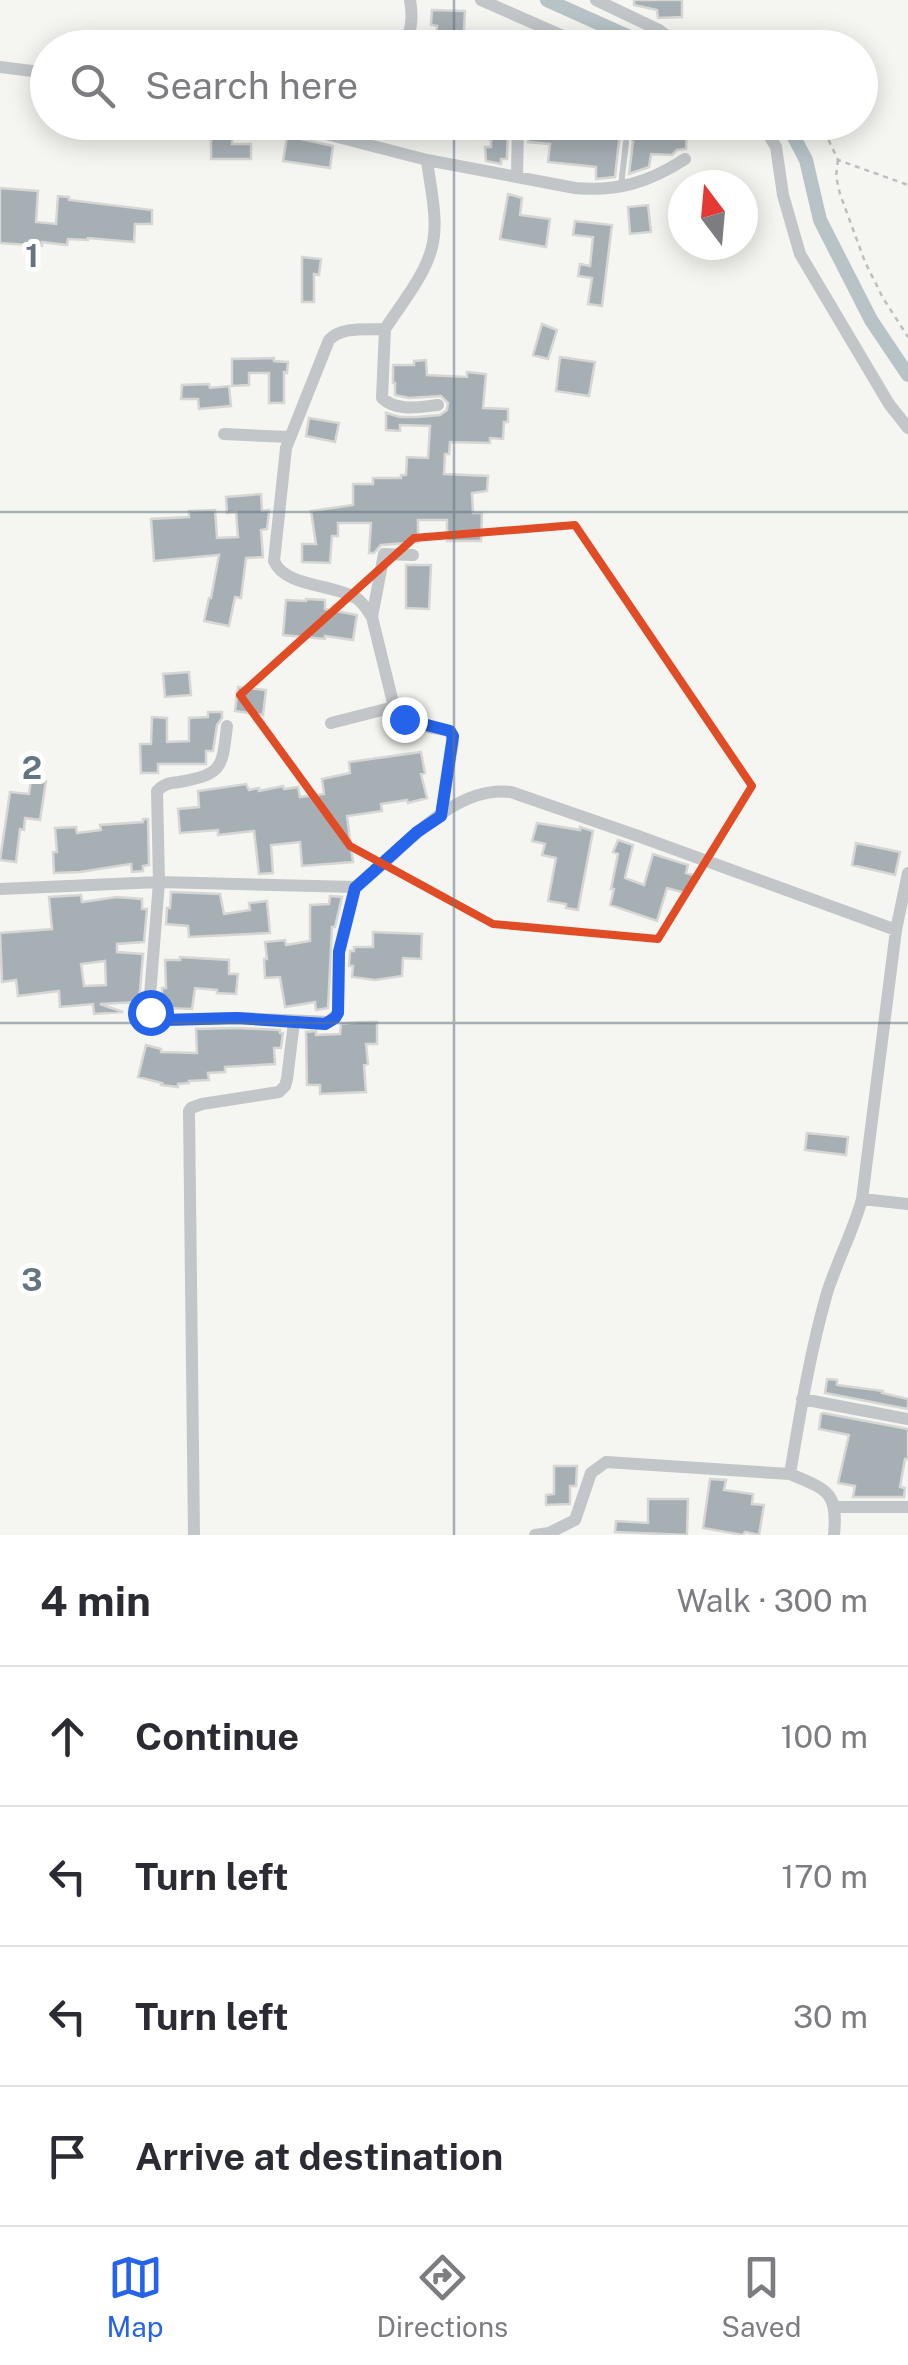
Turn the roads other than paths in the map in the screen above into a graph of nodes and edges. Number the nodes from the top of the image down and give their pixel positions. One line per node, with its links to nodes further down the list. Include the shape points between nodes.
1 (410, 0): 4 (street)
2 (481, 0): 5 (street)
3 (596, 0): 6 (street)
4 (410, 30)
5 (548, 30)
6 (659, 30)
7 (0, 68): 8 (street)
8 (30, 71)
9 (350, 140): 14 (street)
10 (518, 140): 15 (street)
11 (772, 140): 19 (street, via 800,254)
12 (626, 142): 16 (lane)
13 (685, 159): 16 (street)
14 (427, 160): 15 (street); 17 (street, via 433,246)
15 (517, 177): 16 (street, via 586,189)
16 (621, 187)
17 (385, 329): 18 (street, via 382,398 391,406); 21 (street, via 334,334)
18 (438, 405)
19 (908, 428)
20 (224, 434): 21 (street)
21 (289, 437): 23 (street, via 274,547 278,571 358,598)
22 (412, 555): 23 (street, via 384,554)
23 (372, 617): 24 (street)
24 (394, 707): 25 (street); 27 (street, via 404,719 453,736)
25 (332, 723)
26 (226, 726): 29 (street, via 218,769 157,791)
27 (441, 816): 30 (street); 32 (street, via 482,793 512,792)
28 (908, 873): 32 (street)
29 (159, 882): 30 (street); 31 (street); 33 (street, via 152,1016)
30 (355, 888): 33 (street, via 339,952 338,1013 325,1024)
31 (0, 889)
32 (896, 930): 34 (street)
33 (294, 1022): 42 (street, via 288,1080 279,1092 189,1112)
34 (862, 1199): 35 (street); 36 (street, via 826,1296)
35 (908, 1204)
36 (802, 1399): 37 (street); 38 (street)
37 (908, 1419)
38 (790, 1474): 40 (street, via 821,1488); 41 (street, via 606,1462 591,1473)
39 (908, 1506): 40 (street)
40 (836, 1507): 45 (street)
41 (574, 1520): 43 (street); 44 (street)
42 (194, 1535)
43 (536, 1535)
44 (571, 1535)
45 (834, 1535)

